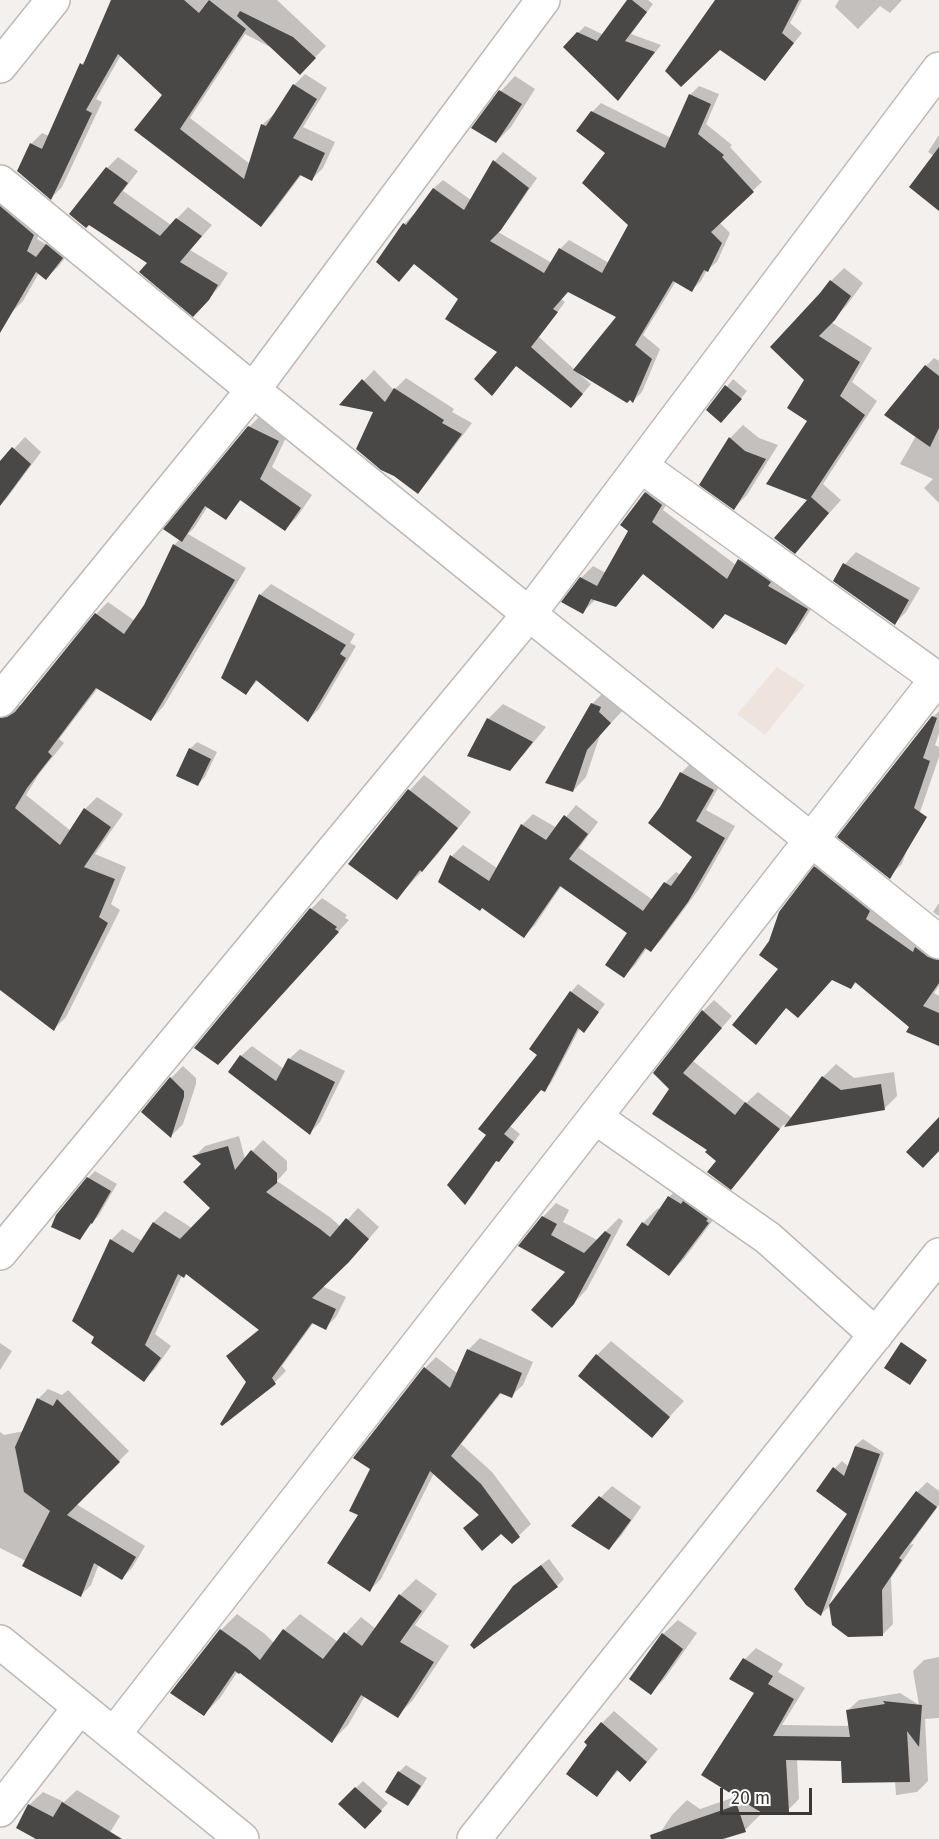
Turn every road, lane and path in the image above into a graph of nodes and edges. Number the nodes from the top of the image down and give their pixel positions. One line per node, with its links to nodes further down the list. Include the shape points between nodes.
1 (53, 0): 3 (street)
2 (543, 0): 6 (street)
3 (0, 66)
4 (939, 69): 7 (street)
5 (0, 182): 6 (street)
6 (253, 390): 8 (street); 10 (street)
7 (641, 466): 8 (street); 9 (street)
8 (530, 614): 11 (street); 14 (street)
9 (938, 678): 11 (street)
10 (0, 700)
11 (812, 839): 12 (street); 13 (street)
12 (939, 942)
13 (596, 1117): 16 (street, via 768,1238); 19 (street)
14 (0, 1253)
15 (939, 1256): 16 (street)
16 (876, 1335): 22 (street)
17 (0, 1642): 18 (street)
18 (80, 1707): 19 (street); 20 (street)
19 (114, 1734): 21 (street)
20 (0, 1810)
21 (242, 1839)
22 (474, 1839)

